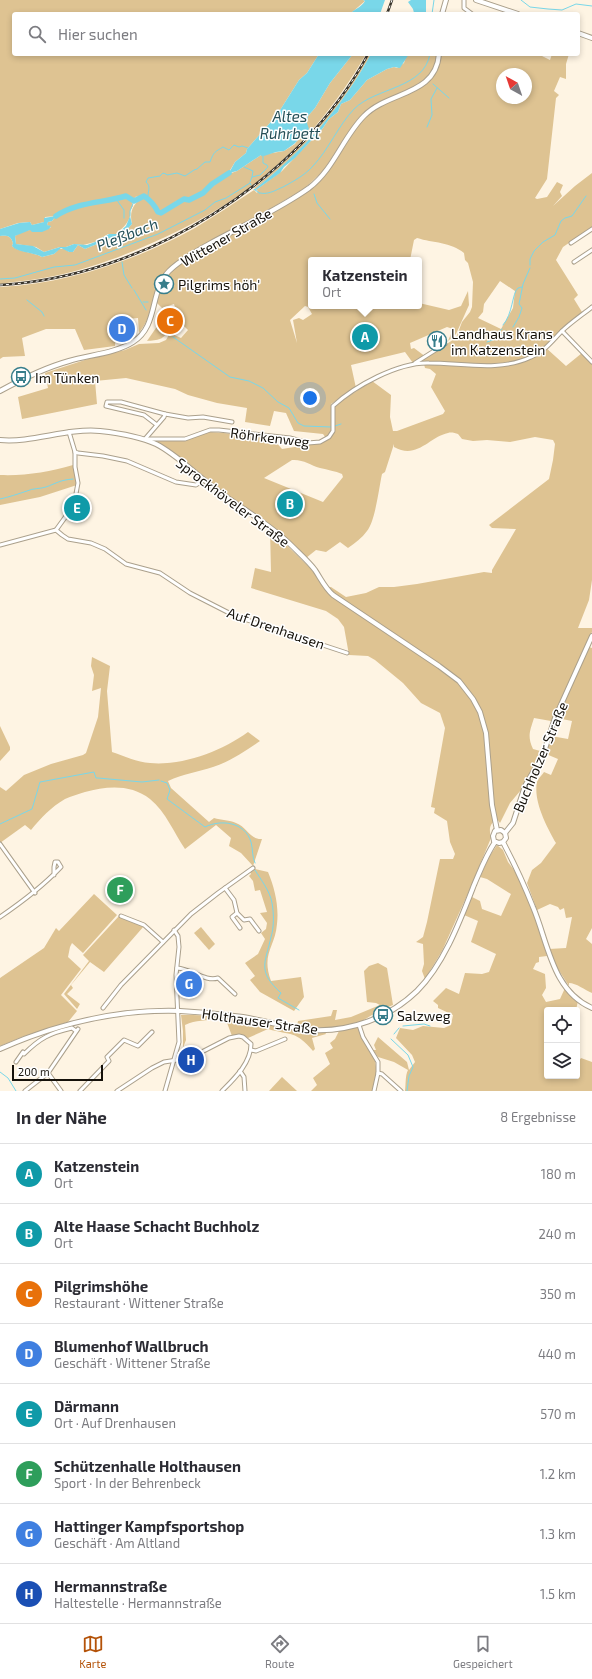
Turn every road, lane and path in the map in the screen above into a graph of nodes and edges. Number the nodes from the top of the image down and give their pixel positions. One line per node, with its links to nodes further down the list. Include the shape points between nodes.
1 (444, 0): 4 (street)
2 (464, 0): 5 (street, via 464,8)
3 (476, 0): 6 (street)
4 (441, 12)
5 (469, 12)
6 (512, 12)
7 (580, 35): 8 (street)
8 (592, 38)
9 (439, 56): 19 (street, Wittener Straße, via 435,71 427,82 363,116 328,167 309,188 193,253 172,268 159,288 149,324 136,340 124,347 48,368)
10 (592, 228): 11 (street)
11 (571, 243)
12 (592, 250): 13 (street)
13 (574, 262)
14 (592, 307): 15 (street, Röhrkenweg)
15 (562, 331): 17 (street); 18 (street, Röhrkenweg, via 553,342 532,357 507,364)
16 (446, 344): 18 (street)
17 (592, 362)
18 (414, 364): 24 (street, Röhrkenweg, via 372,380 339,401 333,406 333,431 320,442 308,443 290,438 219,430 210,430 185,439)
19 (0, 391)
20 (165, 414): 21 (street); 22 (street); 22 (street, via 121,402 107,402 106,406 144,415)
21 (232, 422)
22 (157, 425): 24 (street)
23 (69, 432): 24 (street, Sprockhöveler Straße, via 99,431); 25 (street, Sprockhöveler Straße); 26 (street)
24 (145, 439): 27 (street, Sprockhöveler Straße, via 169,453)
25 (0, 440)
26 (75, 452): 27 (street, via 127,461 176,482 196,485); 28 (street, via 78,489 69,512)
27 (204, 480): 32 (street, Sprockhöveler Straße, via 277,532 314,569 333,595 459,681 473,699 484,723)
28 (56, 530): 29 (street); 31 (street, Auf Drenhausen, via 68,538 105,549 126,564 160,573 190,593 235,616)
29 (0, 545)
30 (592, 636): 33 (street, Buchholzer Straße, via 555,718 543,755 525,786 512,823)
31 (347, 653)
32 (497, 830): 33 (street); 34 (street, Sprockhöveler Straße, via 492,836)
33 (505, 833): 35 (street, via 506,838)
34 (495, 842): 35 (street); 53 (street, Holthauser Straße, via 442,957 428,978 416,992 397,1007)
35 (503, 842): 51 (street, via 534,908 555,971 572,993)
36 (0, 844): 40 (street)
37 (253, 868): 39 (street)
38 (54, 875): 40 (street)
39 (225, 888): 41 (street, via 234,900); 45 (street)
40 (35, 893): 43 (street)
41 (237, 913): 44 (street, via 232,917); 46 (street, via 244,920 250,919)
42 (121, 916): 47 (street, via 144,925)
43 (0, 917)
44 (240, 928)
45 (174, 930): 47 (street); 48 (street, via 178,936 179,947)
46 (259, 931)
47 (163, 942): 50 (street, via 121,985)
48 (177, 968): 49 (street, via 193,971 208,978 218,978); 52 (street)
49 (235, 994)
50 (103, 1008)
51 (592, 1008)
52 (178, 1011): 53 (street, Holthauser Straße, via 228,1015 312,1030); 56 (street, Holthauser Straße, via 120,1014 83,1021 45,1031); 58 (street, via 179,1042)
53 (359, 1025): 62 (street, via 378,1062)
54 (152, 1032): 65 (street, via 138,1046 124,1040 107,1057 109,1061)
55 (285, 1039): 57 (street, via 256,1051)
56 (0, 1049)
57 (251, 1050): 58 (street, via 251,1044 247,1039 234,1036 198,1055); 60 (street)
58 (174, 1061): 66 (street, via 164,1062 152,1068); 67 (street)
59 (16, 1062): 61 (street, via 23,1052 24,1054 48,1035 72,1028 77,1030)
60 (240, 1072): 68 (street); 69 (street, via 244,1077)
61 (48, 1073): 63 (street); 64 (street)
62 (378, 1073): 70 (street); 71 (street)
63 (25, 1091)
64 (61, 1091)
65 (80, 1091)
66 (117, 1091)
67 (165, 1091)
68 (222, 1091)
69 (245, 1091)
70 (374, 1091)
71 (401, 1091)

